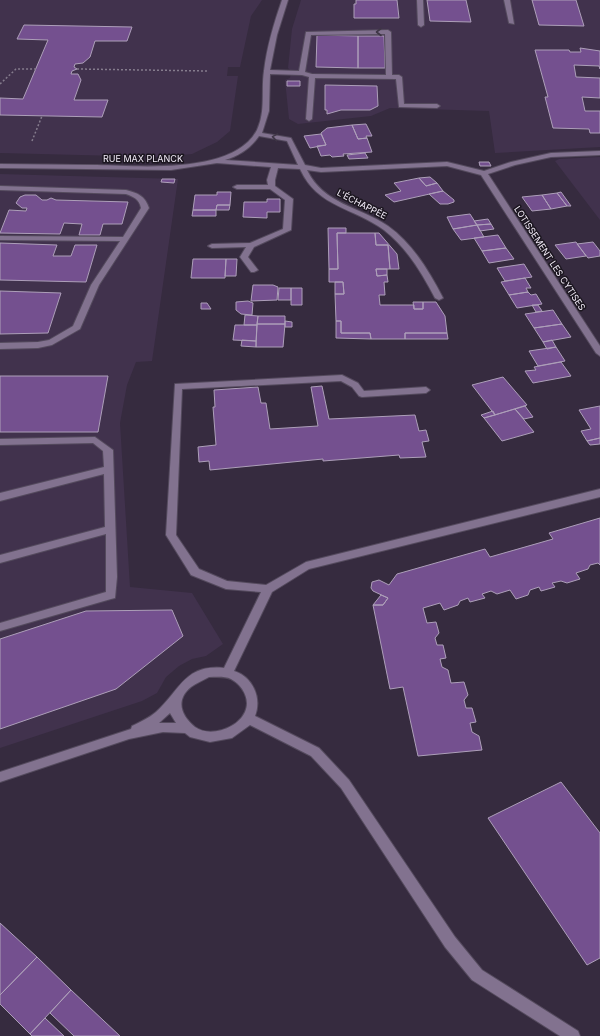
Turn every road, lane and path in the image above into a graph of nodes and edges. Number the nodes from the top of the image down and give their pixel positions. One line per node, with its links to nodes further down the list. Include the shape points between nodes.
1 (285, 0): 9 (street, RUE MAX PLANCK, via 272,38)
2 (420, 0): 5 (street)
3 (507, 0): 4 (street)
4 (512, 23)
5 (421, 26)
6 (36, 69): 13 (path, via 16,69)
7 (77, 69): 8 (path)
8 (209, 71)
9 (267, 72): 10 (street); 17 (street, RUE MAX PLANCK, via 265,117)
10 (302, 73): 11 (street); 12 (street, one-way to 10, via 388,32 308,33)
11 (312, 76): 12 (street); 16 (street)
12 (389, 77): 14 (street, via 399,77 400,106)
13 (0, 84)
14 (437, 106)
15 (42, 116): 18 (path)
16 (309, 119)
17 (258, 134): 20 (street, RUE MAX PLANCK, via 235,154); 23 (street, L'ÉCHAPPÉE, one-way to 17, via 289,140)
18 (32, 141)
19 (600, 153): 24 (street, via 551,155)
20 (220, 162): 21 (street, RUE MAX PLANCK, via 171,168); 22 (street)
21 (0, 166)
22 (275, 166): 23 (street); 26 (street)
23 (304, 167): 24 (street, via 321,170 447,164); 33 (street, L'ÉCHAPPÉE, via 314,187 326,197 386,228 395,236 425,272)
24 (484, 174): 35 (street, LOTISSEMENT LES CYTISES)
25 (237, 187): 26 (street)
26 (272, 187): 30 (street, via 289,198 287,230)
27 (0, 188): 29 (street, via 126,192 138,195 143,200 145,208)
28 (0, 238): 29 (street)
29 (125, 239): 34 (street, via 95,285 77,327 64,336 38,345)
30 (251, 245): 31 (street); 32 (street, via 244,257)
31 (212, 246)
32 (254, 270)
33 (439, 298)
34 (0, 346)
35 (600, 353)
36 (426, 390): 43 (street, via 362,394 355,384 342,378 178,386 171,535 194,572 226,585)
37 (0, 442): 38 (street, via 95,440 108,450)
38 (109, 469): 40 (street); 41 (street)
39 (600, 493): 43 (street, via 306,566)
40 (0, 497)
41 (111, 529): 42 (street); 44 (street, via 110,595)
42 (0, 559)
43 (268, 589): 45 (street)
44 (0, 627)
45 (227, 673): 46 (street, via 208,672 194,677 181,687); 47 (street, via 240,679 250,691 253,705)
46 (175, 700): 48 (street, via 176,715); 49 (street, via 159,717)
47 (249, 719): 48 (street, via 238,730 223,737 201,737); 51 (street, via 315,752 345,784 450,942 477,975)
48 (184, 728): 49 (street, via 163,727)
49 (129, 734): 50 (street)
50 (0, 777)
51 (573, 1036)

